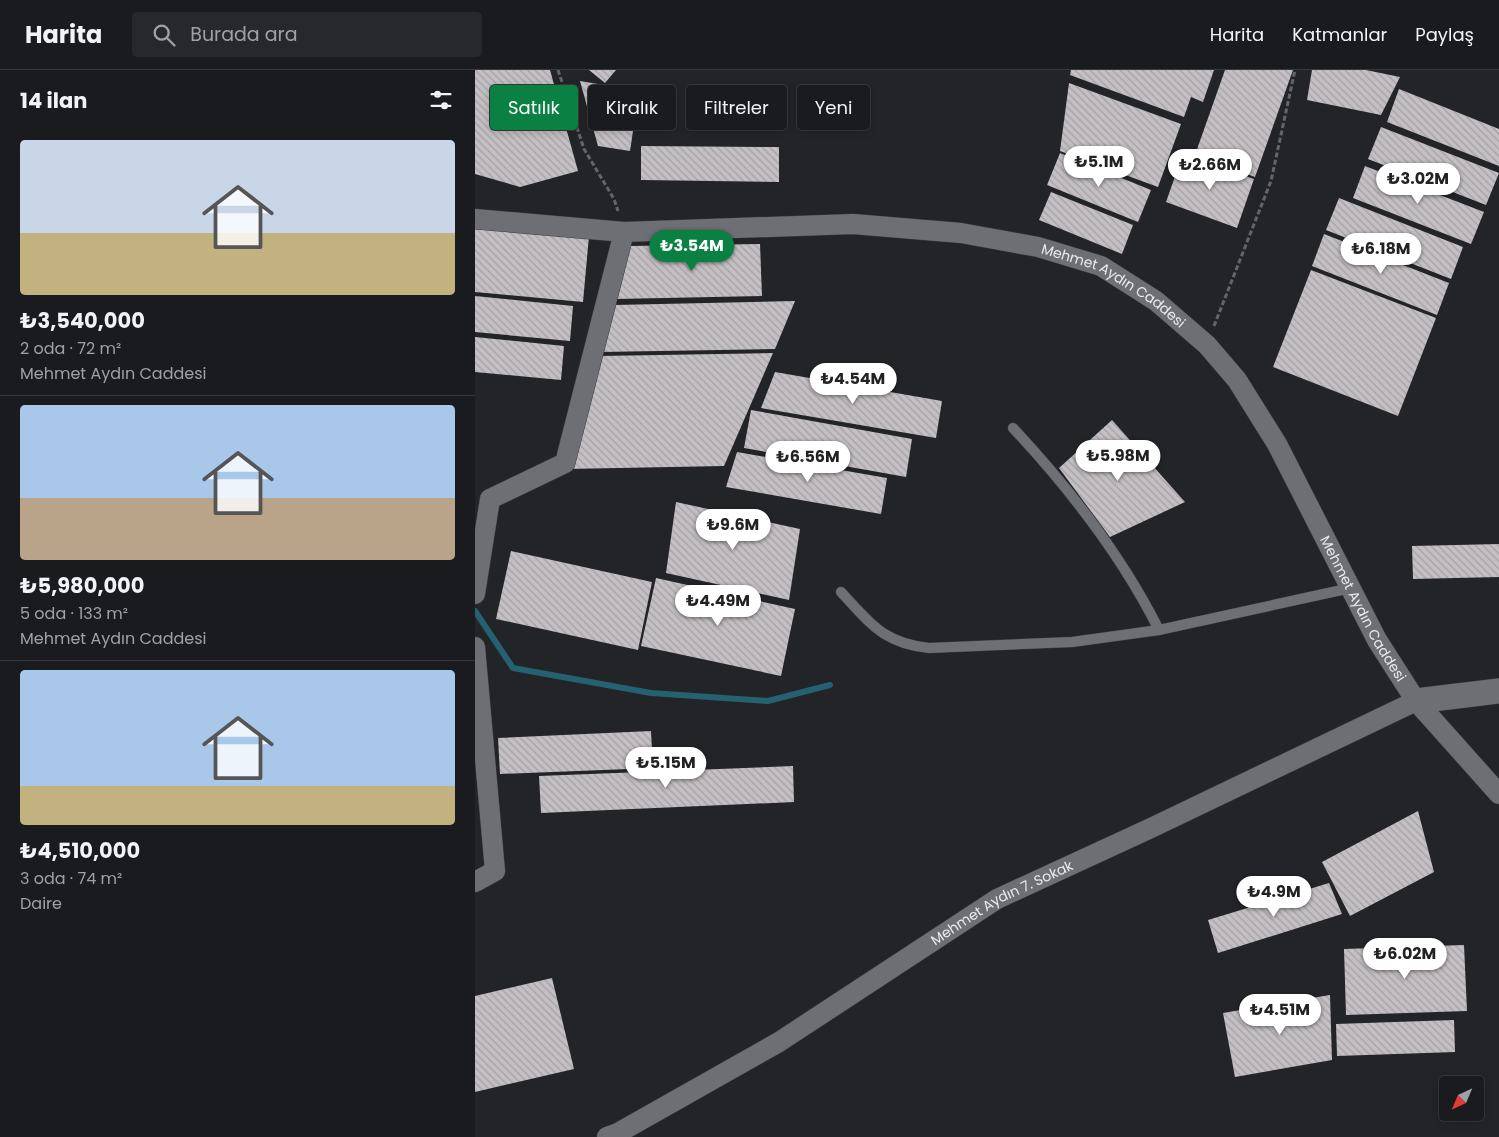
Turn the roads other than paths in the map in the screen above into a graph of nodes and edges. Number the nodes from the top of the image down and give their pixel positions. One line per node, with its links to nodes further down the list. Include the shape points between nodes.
1 (475, 218): 2 (street, Mehmet Aydın Caddesi)
2 (624, 232): 4 (street, Mehmet Aydın Caddesi, via 853,224 961,233 1038,246 1101,266 1156,301 1207,345 1237,380 1277,444); 6 (street, via 565,464 490,499)
3 (1013, 428): 7 (lane, via 1071,494 1141,595)
4 (1351, 588): 7 (lane); 10 (street, Mehmet Aydın Caddesi, via 1377,640)
5 (841, 592): 7 (lane, via 869,622 897,642 929,648 1072,642)
6 (475, 594)
7 (1159, 630)
8 (475, 648): 12 (street, via 495,871)
9 (1499, 690): 10 (street)
10 (1416, 701): 11 (street, Mehmet Aydın Caddesi); 13 (street, Mehmet Aydın 7. Sokak, via 997,898 779,1042)
11 (1499, 794)
12 (475, 882)
13 (607, 1137)

